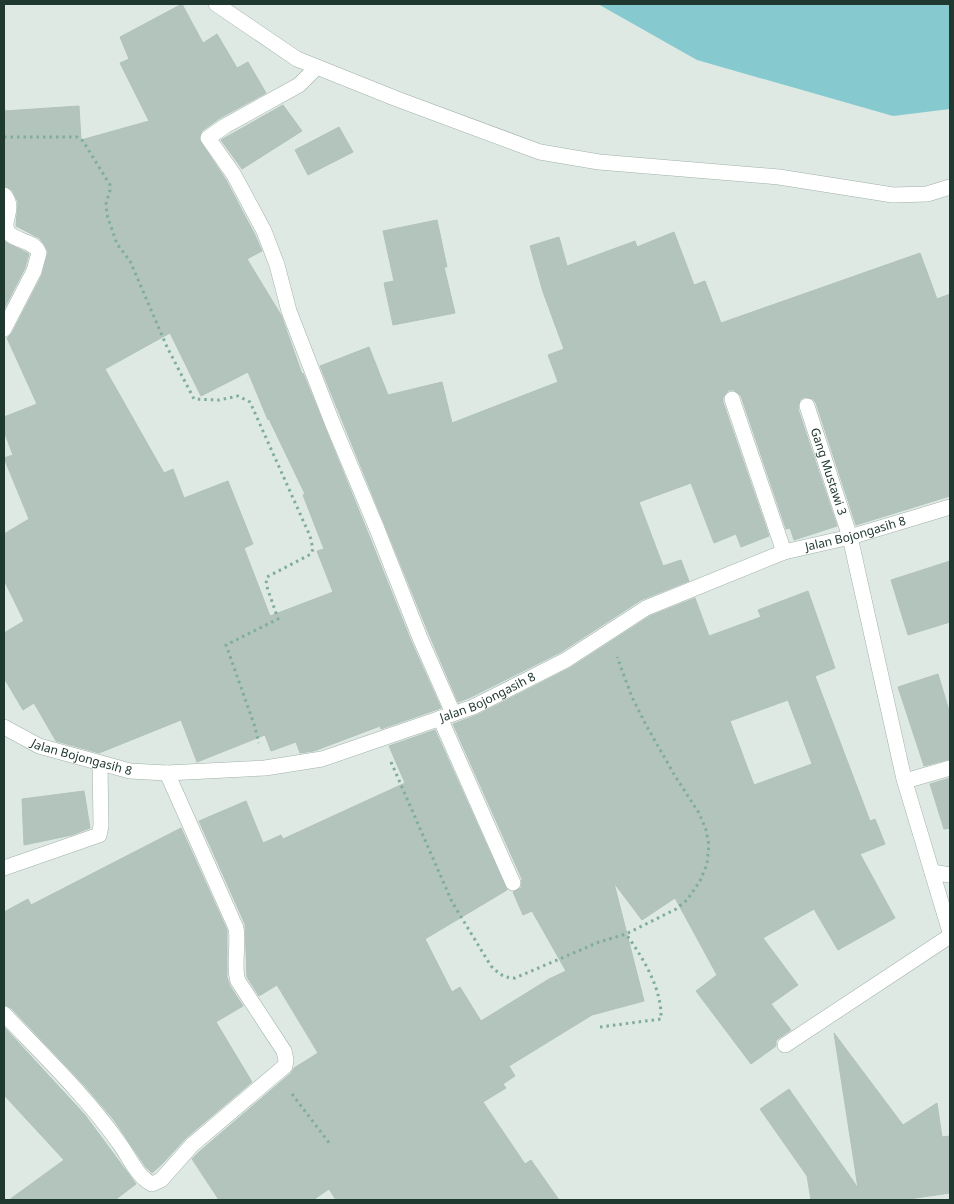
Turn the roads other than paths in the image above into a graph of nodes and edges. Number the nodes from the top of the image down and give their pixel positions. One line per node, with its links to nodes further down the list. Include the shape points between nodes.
1 (216, 4): 2 (street, via 297,60)
2 (316, 67): 3 (street, via 540,152 599,162 779,177 893,196 927,194); 11 (street, via 299,85 208,138 234,175 264,231 289,311 420,638)
3 (950, 187)
4 (4, 195): 5 (street, via 10,209 7,231 34,246 39,253 34,271)
5 (4, 329)
6 (732, 399): 10 (street)
7 (807, 406): 9 (street, Gang Mustawi 3)
8 (950, 506): 9 (street, Jalan Bojongasih 8)
9 (850, 537): 10 (street, Jalan Bojongasih 8); 16 (street, Gang Mustawi 3)
10 (784, 552): 11 (street, Jalan Bojongasih 8, via 646,608 566,660 473,707)
11 (446, 716): 15 (street, Jalan Bojongasih 8, via 322,759 266,768); 20 (street)
12 (4, 728): 13 (street, Jalan Bojongasih 8, via 39,746)
13 (100, 764): 15 (street, Jalan Bojongasih 8, via 130,771); 17 (street, via 99,835)
14 (950, 768): 16 (street)
15 (167, 773): 23 (street, via 236,928 238,981 284,1051 285,1066 192,1145 160,1180 152,1184 144,1180 118,1141 77,1091)
16 (905, 781): 18 (street, Gang Mustawi 3)
17 (4, 868)
18 (932, 872): 19 (street); 21 (street, Gang Mustawi 3)
19 (950, 875)
20 (513, 883)
21 (950, 932)
22 (950, 936): 24 (street)
23 (4, 1014)
24 (785, 1045)

